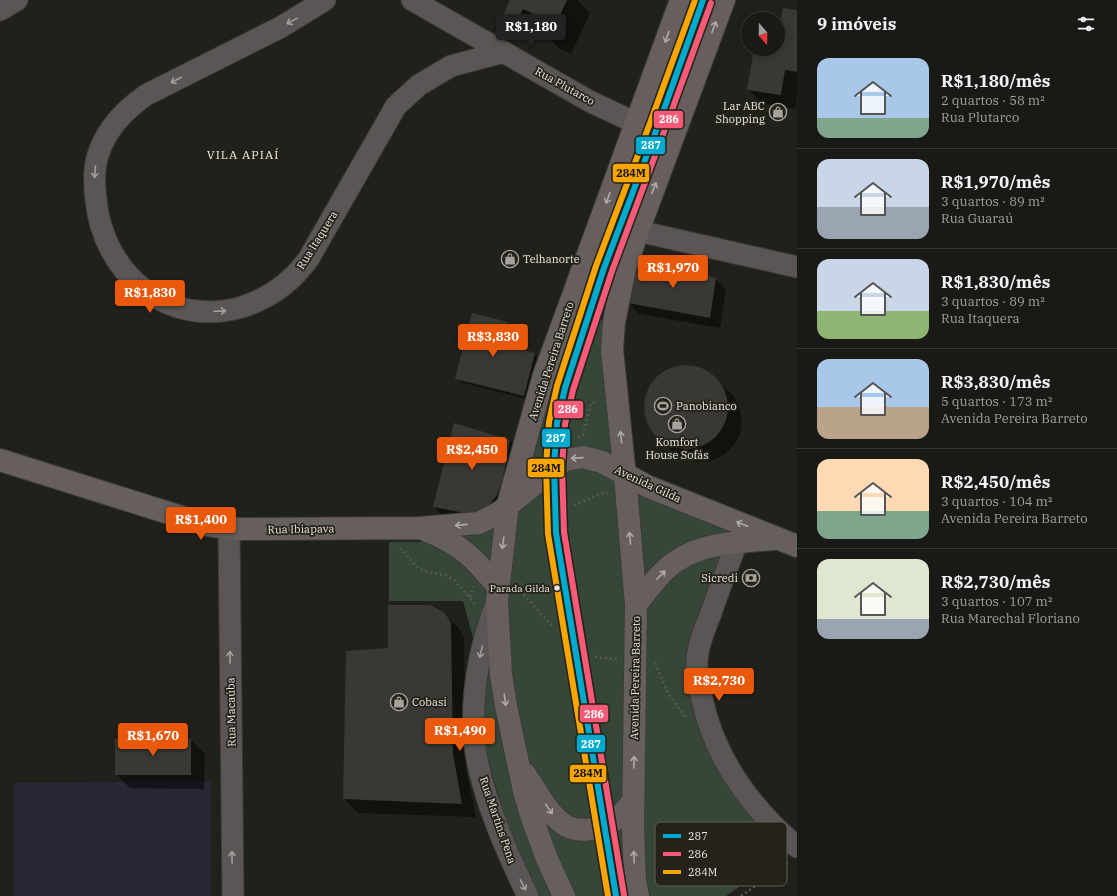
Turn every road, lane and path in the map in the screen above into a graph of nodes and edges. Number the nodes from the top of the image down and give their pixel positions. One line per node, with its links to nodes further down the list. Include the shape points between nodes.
1 (16, 0): 7 (street)
2 (325, 0): 8 (street, Rua Itaquera, one-way to 8, via 281,27 146,95 128,108 109,132 99,152 94,171 97,213 105,238 124,273 158,300 180,308 206,312 228,311 266,297 284,285 308,258 396,106 419,85 451,66)
3 (412, 0): 8 (street, Rua Plutarco)
4 (681, 0): 9 (main road, Avenida Pereira Barreto, one-way to 9)
5 (703, 0): 13 (street)
6 (724, 0): 10 (main road, Avenida Pereira Barreto, one-way to 6)
7 (0, 10)
8 (504, 52): 9 (street, Rua Plutarco, via 591,102)
9 (636, 123): 17 (main road, Avenida Pereira Barreto, one-way to 17, via 544,375)
10 (638, 231): 11 (street); 12 (main road, Avenida Pereira Barreto, via 625,268)
11 (797, 267)
12 (620, 293): 13 (street); 16 (main road, Avenida Pereira Barreto, one-way to 12, via 612,350)
13 (579, 343): 15 (street, via 557,423)
14 (0, 460): 20 (main road, Rua Ibiapava, via 207,525)
15 (554, 466): 16 (main road, Avenida Gilda, one-way to 15, via 592,458 573,457); 17 (main road, Avenida Gilda, via 521,496); 27 (street, via 556,533)
16 (626, 476): 22 (main road, Avenida Gilda, one-way to 16); 24 (main road, Avenida Pereira Barreto, one-way to 16)
17 (508, 504): 19 (main road, Rua Ibiapava, one-way to 19, via 495,516 479,523); 23 (main road, Avenida Pereira Barreto, one-way to 23)
18 (394, 528): 19 (main road, Rua Ibiapava); 20 (main road, Rua Ibiapava); 25 (path, via 394,542 417,567 448,576)
19 (420, 528): 23 (main road, Rua Ibiapava, via 453,542 467,552)
20 (229, 529): 37 (street, Rua Macaúba, one-way to 20)
21 (737, 542): 22 (main road); 24 (main road, one-way to 21, via 658,577 674,562 692,552); 29 (street, via 701,639 697,660 698,681)
22 (788, 542)
23 (498, 585): 25 (street, Rua Martins Pena); 26 (path); 30 (main road, Avenida Pereira Barreto, one-way to 30, via 503,687)
24 (636, 605): 28 (main road, Avenida Pereira Barreto)
25 (489, 621): 38 (street, Rua Martins Pena, one-way to 38, via 480,654 474,694 474,739 498,826)
26 (555, 629)
27 (577, 654): 28 (path, via 592,651 592,657); 33 (street)
28 (635, 659): 29 (path, via 654,660 669,695 686,717 700,732); 31 (main road, Avenida Pereira Barreto, one-way to 28)
29 (710, 730): 32 (street, via 752,804)
30 (518, 765): 33 (main road, one-way to 33, via 562,824 572,829); 39 (main road, Avenida Pereira Barreto, via 532,818)
31 (634, 801): 33 (main road, via 619,817); 41 (main road, Avenida Pereira Barreto, one-way to 31, via 635,881)
32 (769, 822)
33 (604, 826): 40 (street)
34 (787, 844): 35 (street)
35 (794, 854)
36 (754, 886): 42 (path)
37 (233, 896)
38 (528, 896)
39 (564, 896)
40 (616, 896)
41 (638, 896)
42 (741, 896)

